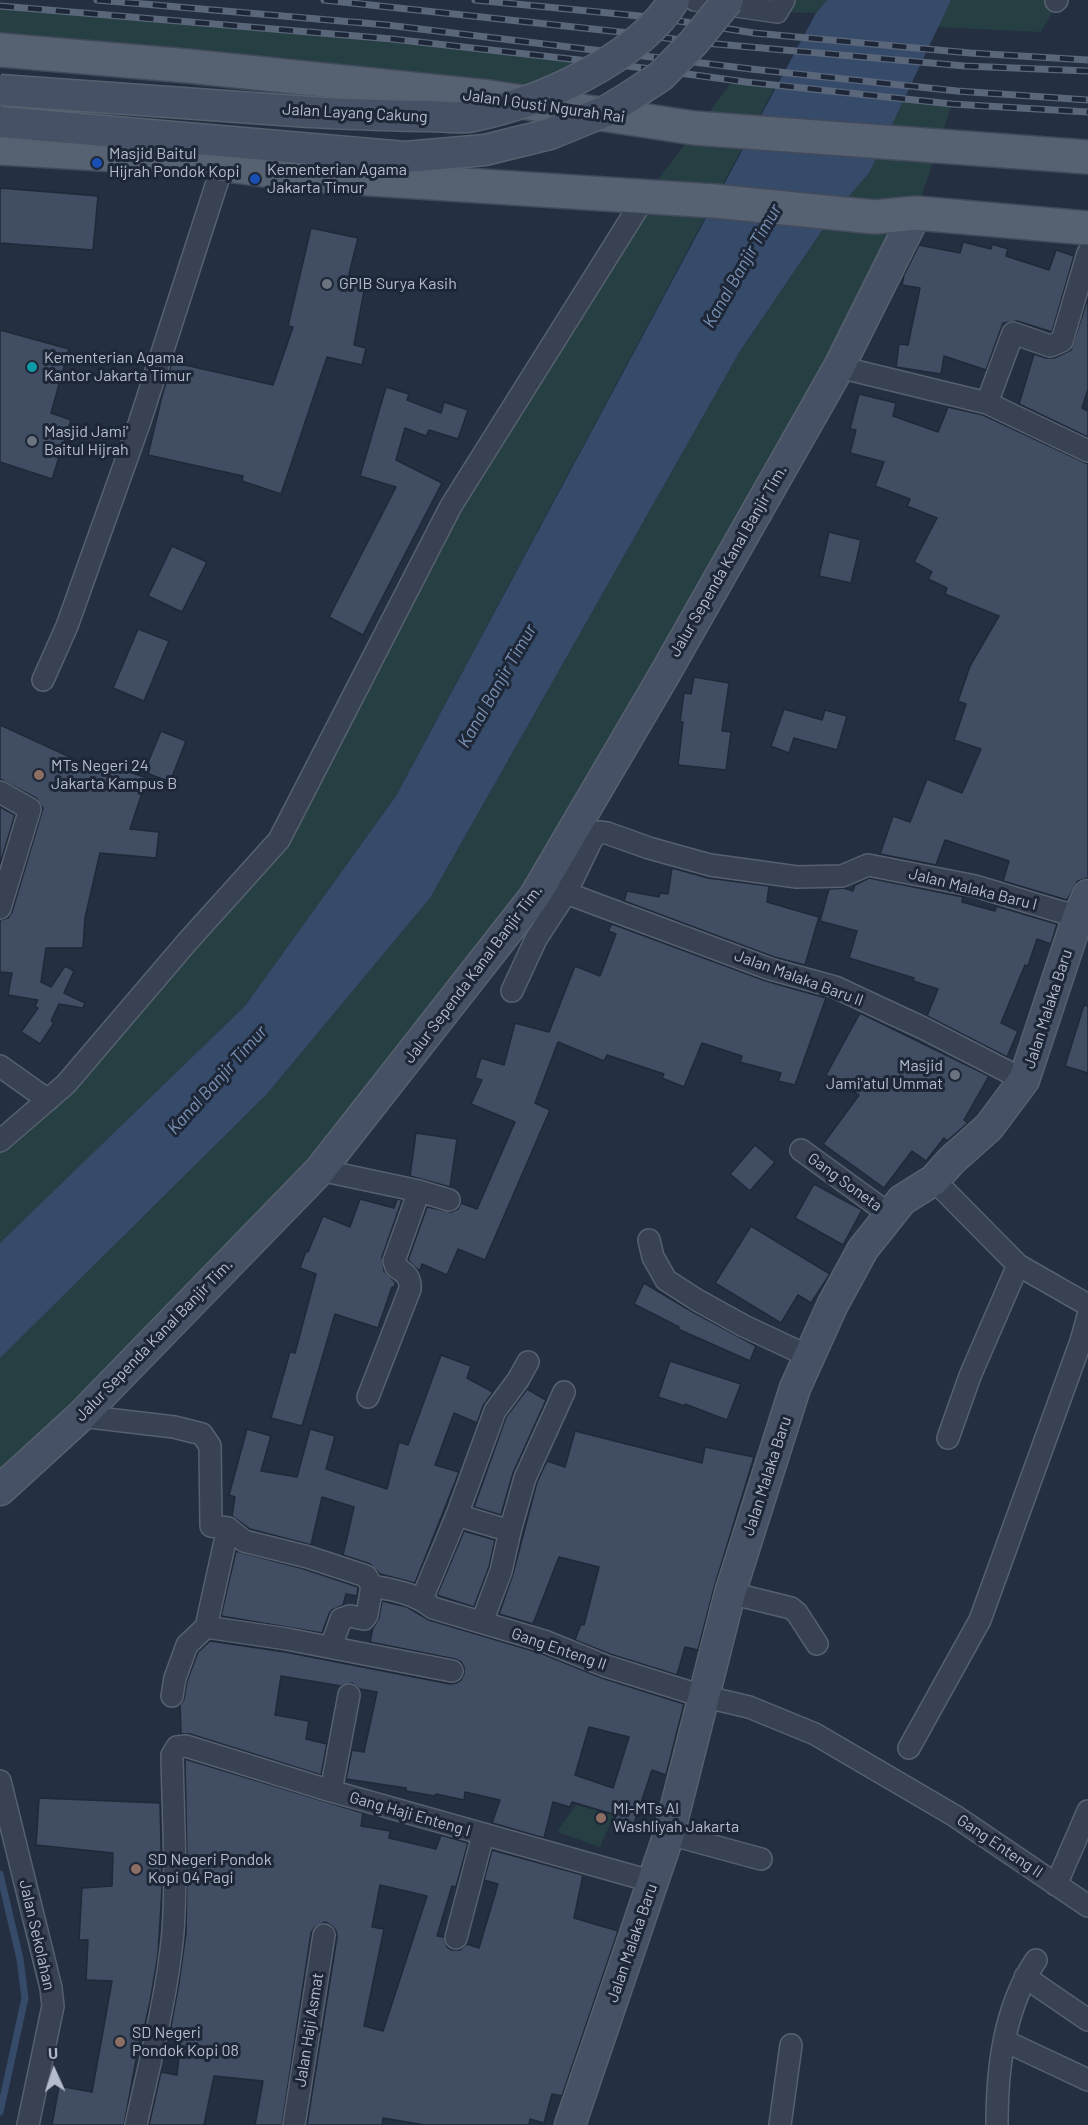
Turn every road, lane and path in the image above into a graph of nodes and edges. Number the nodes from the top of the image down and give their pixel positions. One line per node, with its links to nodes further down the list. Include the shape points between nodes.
1 (674, 0): 7 (street, Jalan Layang Cakung, bridge, via 637,40 598,69 513,105 471,117 365,116)
2 (695, 0): 4 (street, via 777,12)
3 (728, 0): 8 (street, bridge, via 669,69 637,92 606,111 550,134 485,150 405,157)
4 (784, 0)
5 (0, 50): 6 (main road, Jalan I Gusti Ngurah Rai)
6 (40, 52): 9 (main road); 10 (main road, Jalan I Gusti Ngurah Rai, via 489,97 693,128)
7 (0, 90)
8 (0, 122)
9 (16, 149): 11 (main road)
10 (1088, 157)
11 (224, 164): 12 (main road, via 293,174); 19 (street, via 139,424 67,626)
12 (652, 199): 13 (main road, via 875,217); 27 (street, via 451,506 279,840)
13 (916, 213): 14 (main road); 16 (street, Jalur Sependa Kanal Banjir Tim.)
14 (1088, 228)
15 (1088, 253): 17 (street, via 1062,341 1050,346 1013,333)
16 (839, 367): 17 (street); 30 (street, Jalur Sependa Kanal Banjir Tim., via 534,897)
17 (987, 403): 18 (street)
18 (1088, 451)
19 (43, 680)
20 (0, 792): 23 (street, via 30,809)
21 (566, 893): 22 (street, Jalan Malaka Baru I, via 592,839 599,832 607,832 710,865 797,878 842,876 868,865); 24 (street, via 536,939); 26 (street, Jalan Malaka Baru II, via 770,969 835,987)
22 (1083, 906): 26 (street, Jalan Malaka Baru)
23 (0, 908)
24 (512, 992)
25 (0, 1066): 27 (street)
26 (1024, 1080): 31 (street, Jalan Malaka Baru, via 989,1127)
27 (48, 1100): 28 (street)
28 (0, 1141)
29 (801, 1150): 34 (street, Gang Soneta)
30 (320, 1170): 32 (street); 43 (street, Jalur Sependa Kanal Banjir Tim.)
31 (934, 1180): 34 (street, Jalan Malaka Baru, via 902,1200); 36 (street)
32 (419, 1191): 33 (street); 42 (street, via 394,1261 408,1275 410,1289)
33 (448, 1200)
34 (889, 1214): 39 (street, Jalan Malaka Baru, via 863,1249)
35 (649, 1240): 39 (street, via 666,1280 744,1326)
36 (1018, 1265): 37 (street); 44 (street)
37 (1088, 1305)
38 (1088, 1316): 60 (street, via 980,1620)
39 (808, 1356): 50 (street, Jalan Malaka Baru)
40 (528, 1362): 46 (street, via 495,1411)
41 (564, 1392): 48 (street, via 525,1478)
42 (368, 1397)
43 (81, 1416): 45 (street, Jalur Sependa Kanal Banjir Tim.); 47 (street, Gang Enteng II, via 202,1434 210,1446 211,1526)
44 (948, 1438)
45 (0, 1490)
46 (457, 1515): 48 (street); 51 (street)
47 (228, 1528): 49 (street, Gang Enteng II, via 244,1541 366,1576); 53 (street)
48 (510, 1531): 52 (street, via 501,1571)
49 (372, 1586): 51 (street, Gang Enteng II); 55 (street, via 368,1616 341,1619)
50 (730, 1593): 54 (street, via 791,1608); 59 (street, Jalan Malaka Baru)
51 (422, 1599): 52 (street, Gang Enteng II, via 433,1608)
52 (482, 1622): 59 (street, Gang Enteng II)
53 (206, 1627): 55 (street); 58 (street, via 187,1645 177,1668)
54 (817, 1644)
55 (331, 1647): 56 (street)
56 (452, 1671)
57 (349, 1695): 62 (street)
58 (172, 1696)
59 (702, 1696): 65 (street, Jalan Malaka Baru); 68 (street, Gang Enteng II, via 749,1707 815,1734 955,1816)
60 (909, 1748)
61 (0, 1780): 76 (street, Jalan Sekolahan, via 53,2006)
62 (331, 1791): 64 (street, Gang Haji Enteng I); 77 (street, Gang Haji Enteng I, via 186,1746 177,1747 172,1755 176,1875 172,1935 163,2000)
63 (1088, 1811): 68 (street)
64 (483, 1834): 67 (street, Gang Haji Enteng I); 71 (street)
65 (669, 1834): 66 (street); 67 (street, Jalan Malaka Baru)
66 (761, 1859)
67 (654, 1882): 79 (street, Jalan Malaka Baru)
68 (1056, 1885): 69 (street, Gang Enteng II)
69 (1088, 1906)
70 (324, 1935): 78 (street, Jalan Haji Asmat)
71 (456, 1938)
72 (1088, 2019): 73 (street, via 1030,1969 1013,2004)
73 (1005, 2041): 75 (street); 81 (street)
74 (791, 2045): 80 (street)
75 (1088, 2080)
76 (28, 2125)
77 (136, 2125)
78 (294, 2125)
79 (570, 2125)
80 (780, 2125)
81 (997, 2125)

